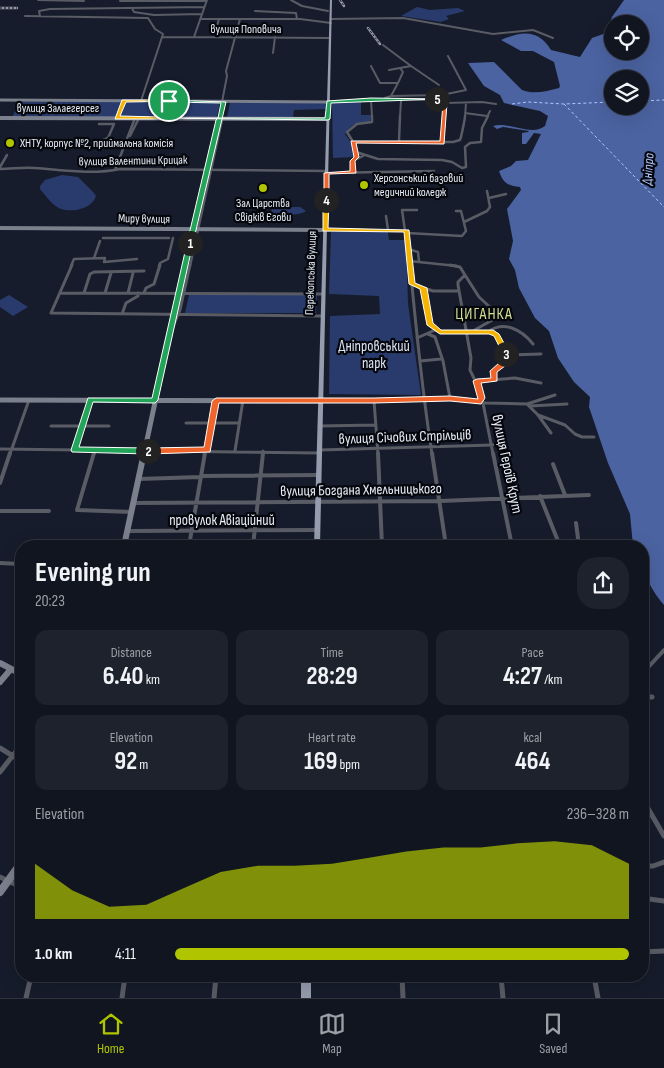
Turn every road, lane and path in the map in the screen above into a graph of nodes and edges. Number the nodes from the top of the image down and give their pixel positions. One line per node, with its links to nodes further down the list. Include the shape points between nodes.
1 (38, 0): 2 (street)
2 (61, 0): 8 (street); 13 (street)
3 (120, 0): 4 (street); 15 (street)
4 (136, 0): 5 (street); 12 (street)
5 (156, 0): 9 (street)
6 (291, 0): 17 (street, via 302,6)
7 (331, 0): 25 (main road, Перекопська вулиця)
8 (84, 1): 14 (street)
9 (189, 1): 10 (street)
10 (206, 1): 11 (street)
11 (204, 7): 12 (street); 18 (street)
12 (132, 8): 15 (street); 18 (street, via 134,12 154,15)
13 (56, 9): 14 (street); 20 (street, via 38,11)
14 (78, 9): 15 (street)
15 (116, 9)
16 (255, 11): 24 (street, via 296,13)
17 (328, 11)
18 (202, 14): 21 (street)
19 (25, 16): 20 (street)
20 (40, 16): 27 (street, via 146,17 163,34)
21 (200, 19): 22 (street); 28 (street)
22 (219, 19): 23 (street); 26 (street)
23 (240, 19): 24 (street); 29 (street)
24 (296, 19): 25 (street)
25 (331, 21): 31 (main road, Перекопська вулиця); 32 (street, via 403,18 494,34 533,30)
26 (215, 33)
27 (162, 37): 28 (street, вулиця Поповича); 48 (street)
28 (194, 37): 29 (street, вулиця Поповича)
29 (235, 37): 30 (street, вулиця Поповича); 50 (street, via 226,71)
30 (275, 37): 31 (street, вулиця Поповича); 34 (street)
31 (330, 38): 51 (main road, Перекопська вулиця)
32 (553, 38)
33 (383, 45): 37 (street)
34 (272, 53)
35 (448, 56): 42 (street, via 466,90 442,95)
36 (371, 66): 40 (street, via 380,83)
37 (411, 66): 38 (street); 41 (street)
38 (400, 68): 39 (street); 40 (street, via 403,72)
39 (389, 70)
40 (398, 83): 42 (street)
41 (439, 85)
42 (391, 96): 44 (street)
43 (371, 99): 44 (street); 51 (street); 66 (street, via 372,121 348,130)
44 (383, 99): 46 (street)
45 (19, 100): 47 (street, вулиця Залаегерсег); 49 (street); 49 (street)
46 (401, 100): 52 (street, via 442,99); 65 (street)
47 (124, 101): 48 (street, вулиця Залаегерсег); 59 (street, вулиця Залаегерсег)
48 (141, 101): 50 (street, вулиця Залаегерсег)
49 (0, 102)
50 (223, 102): 51 (street, вулиця Залаегерсег); 61 (street)
51 (328, 102): 62 (main road, Перекопська вулиця)
52 (445, 103): 53 (street); 67 (street)
53 (466, 103): 54 (street); 56 (street)
54 (496, 104)
55 (490, 111): 57 (street)
56 (465, 113): 57 (street); 67 (street, via 460,140)
57 (488, 116): 73 (street, via 482,128 481,142 465,147 466,168 448,162)
58 (0, 118): 59 (street, вулиця Залаегерсег)
59 (117, 118): 60 (street, вулиця Залаегерсег)
60 (137, 118): 61 (street, вулиця Залаегерсег); 64 (street); 75 (street)
61 (220, 119): 62 (street, вулиця Залаегерсег); 76 (street); 77 (street)
62 (328, 119): 79 (main road, Перекопська вулиця)
63 (99, 124): 68 (street, via 114,124 108,138)
64 (130, 136)
65 (399, 141): 66 (street); 67 (street)
66 (353, 142): 69 (street)
67 (442, 142)
68 (94, 144)
69 (356, 152): 71 (street); 72 (street)
70 (7, 155): 74 (street)
71 (363, 156): 72 (street); 73 (street)
72 (357, 157): 81 (street, via 352,161)
73 (400, 160): 80 (street)
74 (0, 168): 75 (street, вулиця Валентини Крицак, via 78,172)
75 (115, 170): 76 (street, вулиця Валентини Крицак)
76 (207, 170): 77 (street, вулиця Валентини Крицак); 91 (street)
77 (211, 170): 79 (street, вулиця Валентини Крицак); 91 (street)
78 (434, 171): 80 (street, вулиця Валентини Крицак)
79 (327, 172): 81 (street, вулиця Валентини Крицак); 92 (main road, Перекопська вулиця)
80 (400, 172): 81 (street, вулиця Валентини Крицак)
81 (353, 173)
82 (487, 191): 84 (street)
83 (506, 194): 84 (street)
84 (489, 198): 88 (street, via 487,211)
85 (417, 210): 94 (street, via 402,210)
86 (456, 211): 88 (street, via 461,212)
87 (386, 216): 93 (street)
88 (464, 222): 94 (street, Миру вулиця, via 466,231 462,236)
89 (0, 228): 90 (street, Миру вулиця)
90 (141, 228): 91 (street, Миру вулиця); 95 (street)
91 (196, 229): 92 (street, Миру вулиця); 117 (street); 118 (street)
92 (325, 230): 93 (street, Миру вулиця); 119 (main road, Перекопська вулиця)
93 (388, 230): 94 (street, Миру вулиця)
94 (406, 231): 99 (street)
95 (139, 238): 96 (street); 98 (street)
96 (169, 238)
97 (173, 238): 116 (street, via 168,259 160,263 154,284)
98 (101, 240): 100 (street)
99 (408, 249): 102 (street); 103 (street, via 418,252)
100 (94, 258): 101 (street, via 105,258 104,262); 111 (street, via 74,259)
101 (137, 259)
102 (409, 261): 103 (street); 108 (street)
103 (419, 262): 107 (street, via 455,265)
104 (144, 271): 112 (street, via 94,272 90,274)
105 (111, 273): 113 (street)
106 (133, 273): 114 (street)
107 (465, 275): 110 (street, вулиця Героїв Крут, via 458,282); 125 (street, via 495,317 489,324)
108 (412, 284): 109 (street); 130 (street)
109 (423, 288): 110 (street); 124 (street, via 430,324)
110 (459, 292): 127 (street, вулиця Героїв Крут)
111 (60, 293): 112 (street); 120 (street, via 50,313)
112 (84, 293): 113 (street)
113 (105, 293): 114 (street)
114 (128, 293): 115 (street)
115 (138, 293): 116 (street); 120 (street, via 126,303)
116 (144, 293): 117 (street)
117 (178, 294): 118 (street); 121 (street)
118 (184, 294): 119 (street); 122 (street)
119 (323, 294): 123 (main road, Перекопська вулиця)
120 (122, 314): 121 (street)
121 (173, 314): 122 (street); 126 (street)
122 (179, 315): 123 (street); 126 (street)
123 (322, 316): 148 (main road, Перекопська вулиця)
124 (435, 330): 127 (street); 129 (street)
125 (473, 331): 127 (street); 128 (street)
126 (170, 332): 144 (street)
127 (466, 332): 137 (street, вулиця Героїв Крут, via 470,368)
128 (491, 332): 131 (street, via 499,326 520,331); 132 (street)
129 (428, 334): 130 (street); 134 (street, via 435,337)
130 (417, 338): 135 (street)
131 (533, 344)
132 (506, 354): 133 (street); 136 (street, via 494,371)
133 (541, 354)
134 (441, 359): 135 (street); 140 (street)
135 (420, 361): 146 (street)
136 (495, 380): 137 (street); 138 (street, via 515,378)
137 (477, 381): 150 (street, вулиця Героїв Крут)
138 (541, 383)
139 (555, 395): 152 (street)
140 (450, 398): 146 (street); 150 (street)
141 (0, 400): 142 (street)
142 (29, 400): 143 (street); 168 (street)
143 (90, 400): 144 (street); 159 (street)
144 (155, 400): 147 (street); 172 (street)
145 (243, 400): 147 (street); 148 (street); 156 (street)
146 (424, 400): 149 (street); 165 (street)
147 (216, 401): 154 (street)
148 (321, 401): 149 (street); 161 (main road, Перекопська вулиця)
149 (374, 401): 157 (street)
150 (481, 401): 152 (street); 164 (street, вулиця Героїв Крут)
151 (567, 404): 152 (street)
152 (528, 405): 153 (street)
153 (538, 415): 162 (street); 163 (street, via 565,425 579,436)
154 (212, 422): 155 (street); 156 (street); 170 (street)
155 (186, 423)
156 (238, 423): 173 (street)
157 (376, 425): 161 (street); 167 (street)
158 (51, 426): 159 (street)
159 (82, 426): 160 (street); 169 (street)
160 (109, 426)
161 (319, 426): 175 (main road, Перекопська вулиця)
162 (551, 433)
163 (594, 437)
164 (493, 445): 165 (street, вулиця Січових Стрільців); 185 (street, вулиця Героїв Крут)
165 (431, 447): 167 (street, вулиця Січових Стрільців); 187 (street)
166 (0, 449): 168 (street, вулиця Січових Стрільців)
167 (378, 449): 175 (street, вулиця Січових Стрільців); 186 (street)
168 (12, 450): 169 (street, вулиця Січових Стрільців); 181 (street)
169 (75, 450): 171 (street, вулиця Січових Стрільців)
170 (206, 450): 172 (street, вулиця Січових Стрільців); 173 (street, вулиця Січових Стрільців); 178 (street)
171 (95, 451): 172 (street, вулиця Січових Стрільців); 194 (street, via 77,510)
172 (144, 451): 180 (street)
173 (235, 451): 174 (street, вулиця Січових Стрільців)
174 (263, 451): 175 (street, вулиця Січових Стрільців); 179 (street)
175 (319, 452): 177 (main road, Перекопська вулиця)
176 (553, 464): 182 (street)
177 (319, 475): 179 (street); 188 (main road, Перекопська вулиця)
178 (200, 476): 179 (street); 180 (street); 190 (street)
179 (260, 476): 191 (street)
180 (138, 479): 189 (street)
181 (0, 483)
182 (565, 495): 183 (street, вулиця Богдана Хмельницького); 184 (street, вулиця Богдана Хмельницького)
183 (589, 495)
184 (540, 496): 185 (street, вулиця Богдана Хмельницького); 207 (street)
185 (501, 498): 187 (street, вулиця Богдана Хмельницького); 206 (street, вулиця Героїв Крут)
186 (380, 500): 187 (street, вулиця Богдана Хмельницького); 188 (street, вулиця Богдана Хмельницького); 204 (street)
187 (440, 501): 205 (street)
188 (318, 502): 191 (street, вулиця Богдана Хмельницького); 196 (main road, Перекопська вулиця)
189 (133, 503): 190 (street, вулиця Богдана Хмельницького); 194 (street)
190 (196, 504): 191 (street, вулиця Богдана Хмельницького); 198 (street)
191 (256, 504): 199 (street)
192 (0, 511): 193 (street)
193 (49, 511)
194 (132, 512): 197 (street)
195 (576, 523): 208 (street)
196 (317, 530): 199 (street, провулок Авіаційний); 203 (main road, Перекопська вулиця)
197 (128, 531): 198 (street, провулок Авіаційний); 200 (street)
198 (192, 531): 199 (street, провулок Авіаційний); 201 (street)
199 (253, 531): 202 (street)
200 (126, 540)
201 (191, 540)
202 (253, 540)
203 (317, 540)
204 (382, 540)
205 (445, 540)
206 (511, 540)
207 (558, 540)
208 (578, 540)
209 (0, 564): 210 (street)
210 (15, 564)
211 (664, 650): 214 (street)
212 (0, 662): 213 (street)
213 (11, 669): 215 (street); 216 (street)
214 (649, 669)
215 (15, 671)
216 (0, 682)
217 (0, 748): 219 (street)
218 (15, 752): 219 (street)
219 (12, 756): 220 (street); 221 (street)
220 (15, 758)
221 (0, 772)
222 (649, 807): 223 (street)
223 (664, 836)
224 (664, 862): 225 (street)
225 (649, 866)
226 (15, 868): 227 (street)
227 (4, 879): 228 (street)
228 (0, 892)
229 (649, 899): 230 (street)
230 (664, 901)
231 (664, 951): 232 (street)
232 (649, 952)
233 (30, 982): 240 (street)
234 (124, 982): 241 (street)
235 (215, 982): 242 (street)
236 (306, 982): 243 (main road)
237 (402, 982): 244 (street)
238 (502, 982): 245 (street)
239 (595, 982): 246 (street)
240 (26, 998)
241 (122, 998)
242 (214, 998)
243 (306, 998)
244 (403, 998)
245 (503, 998)
246 (598, 998)

